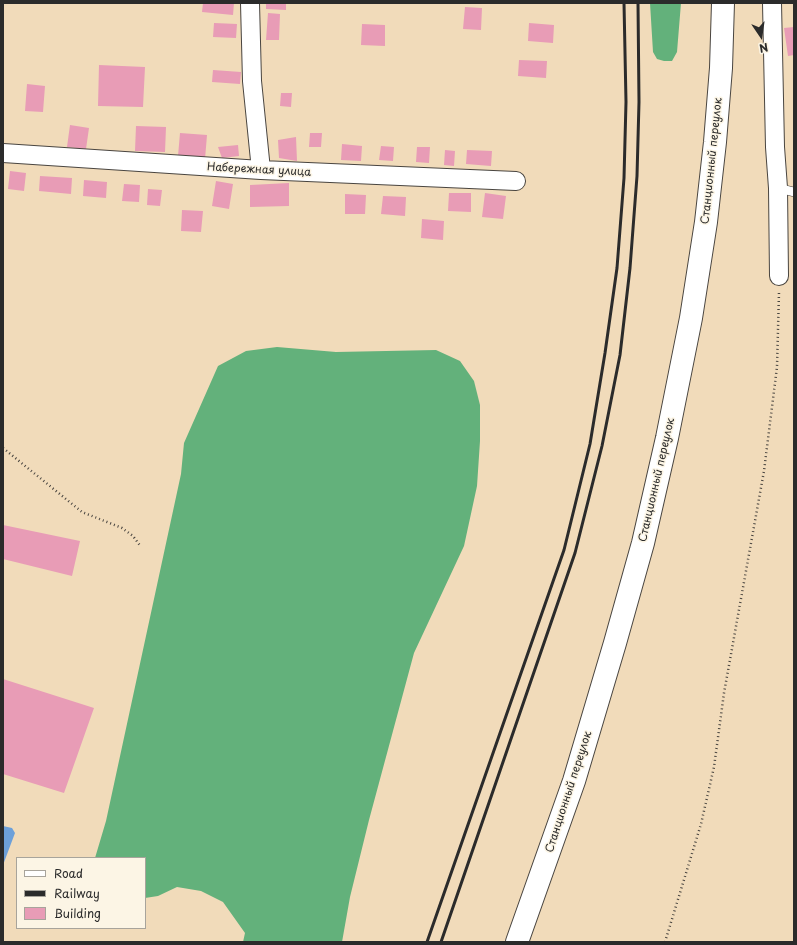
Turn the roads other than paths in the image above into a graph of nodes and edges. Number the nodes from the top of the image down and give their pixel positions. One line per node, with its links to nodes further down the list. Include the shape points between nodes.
1 (250, 3): 5 (street, via 252,81)
2 (723, 3): 9 (main road, Станционный переулок, via 721,68 706,222 691,318 667,438 643,543 574,782)
3 (772, 3): 7 (street, via 775,147)
4 (3, 153): 5 (street, Набережная улица)
5 (261, 170): 6 (street, Набережная улица)
6 (516, 181)
7 (786, 190): 8 (street)
8 (779, 276)
9 (517, 942)

